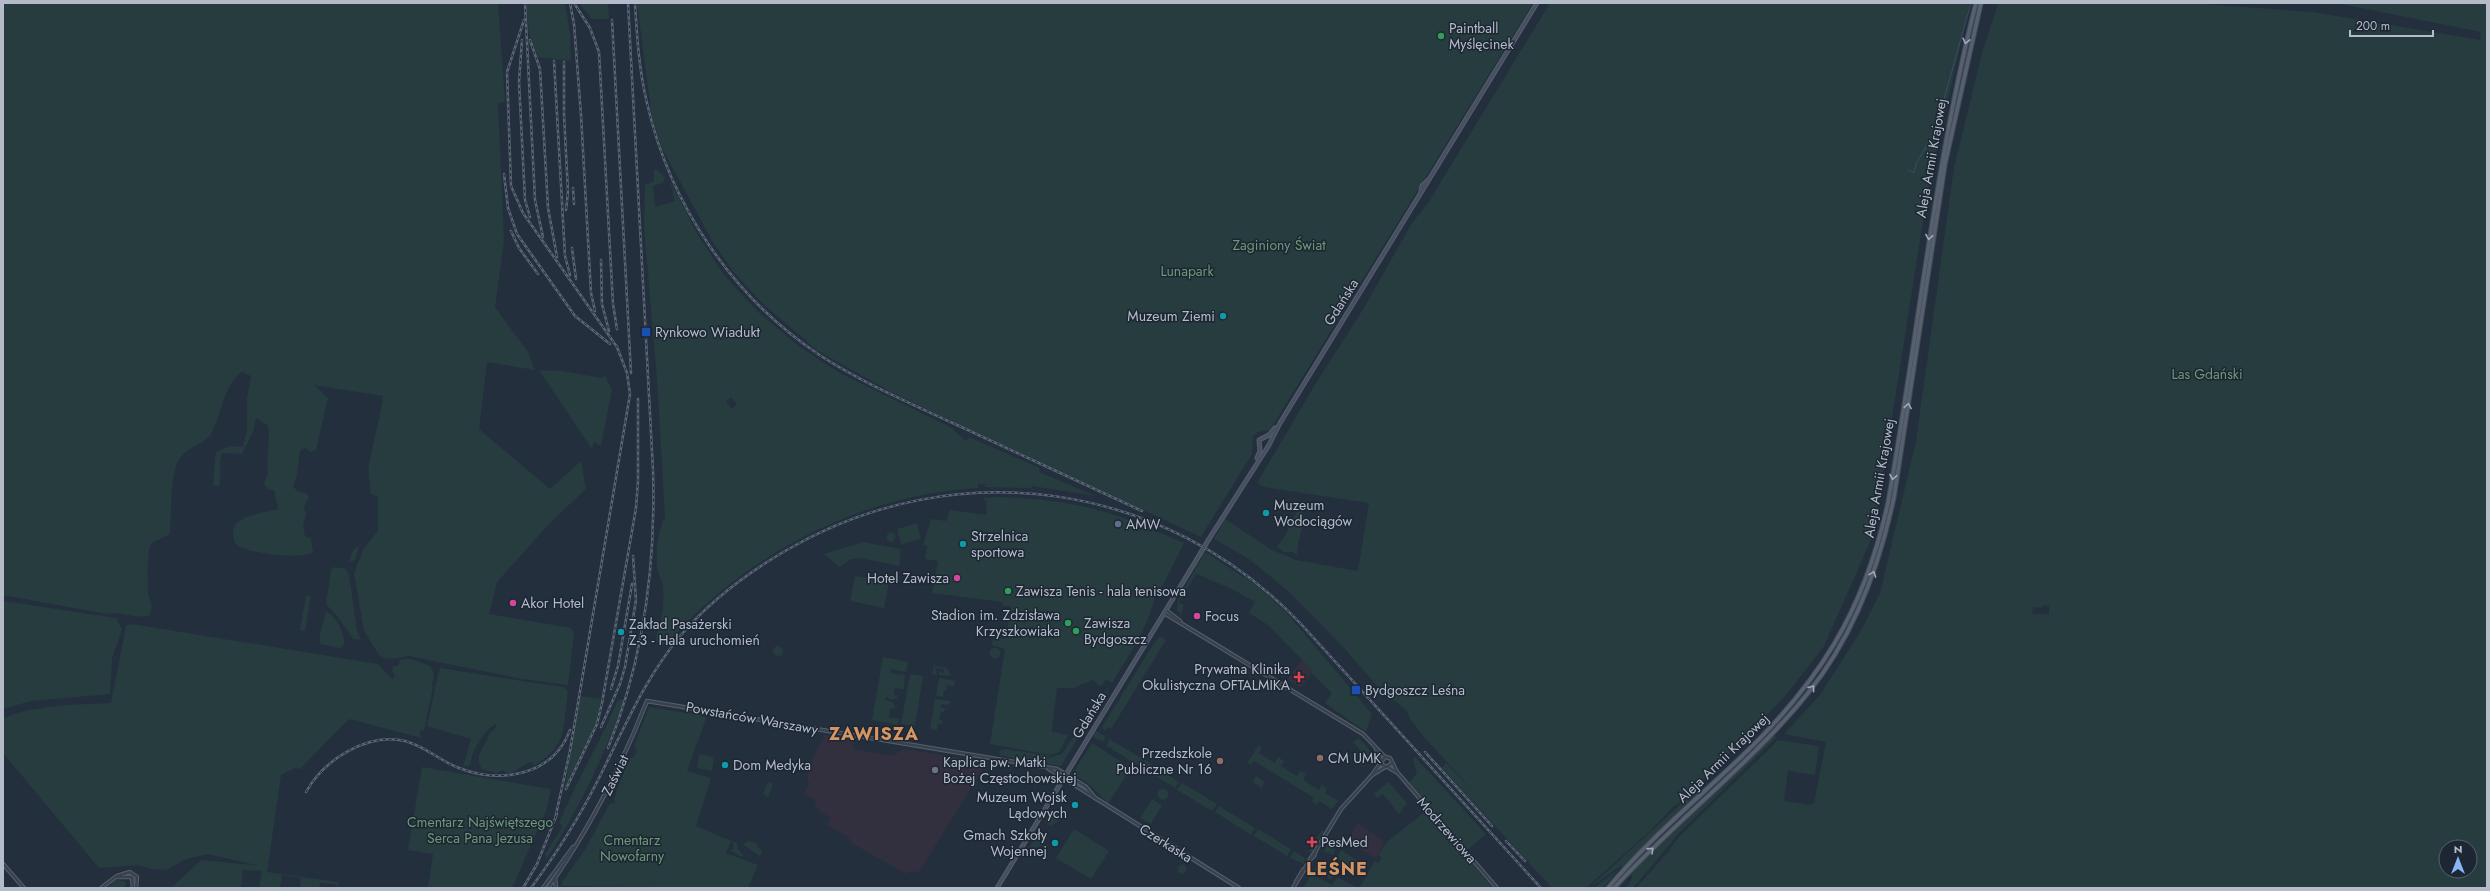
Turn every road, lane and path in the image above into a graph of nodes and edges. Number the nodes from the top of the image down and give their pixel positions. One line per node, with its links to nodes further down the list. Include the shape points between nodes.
1 (1537, 3): 4 (main road, Gdańska)
2 (1976, 3): 37 (main road, Aleja Armii Krajowej, one-way to 37, via 1956,84 1939,175 1888,503 1875,555 1854,610 1826,659 1786,712 1645,848)
3 (1981, 3): 38 (main road, Aleja Armii Krajowej, one-way to 3, via 1649,851 1743,762 1809,692 1843,641 1868,588 1884,543 1894,497 1945,164)
4 (1280, 422): 5 (main road, Gdańska); 6 (main road, Gdańska)
5 (1266, 437): 6 (main road); 7 (main road, Gdańska, via 1260,439)
6 (1270, 441): 8 (main road, Gdańska)
7 (1260, 446): 8 (main road); 9 (main road)
8 (1266, 447): 9 (main road)
9 (1255, 464): 10 (main road, Gdańska, bridge)
10 (1165, 612): 11 (street); 11 (street); 20 (main road, Gdańska)
11 (1180, 621): 13 (street, via 1358,731)
12 (647, 701): 20 (street, Powstańców Warszawy, via 1047,768); 22 (street, Zaświat, via 630,744 601,802)
13 (1375, 746): 14 (street); 15 (street)
14 (1385, 757): 15 (street); 17 (street, via 1390,759)
15 (1381, 759): 16 (street)
16 (1381, 763): 18 (street); 21 (street)
17 (1391, 764): 18 (street); 19 (street, Modrzewiowa)
18 (1386, 767): 19 (street, Modrzewiowa); 21 (street)
19 (1397, 772): 36 (street, Modrzewiowa)
20 (1066, 776): 33 (main road, Gdańska); 34 (street, Czerkaska, via 1095,798)
21 (1372, 776): 35 (street, via 1341,809)
22 (575, 845): 25 (street, Zaświat); 30 (street, Zaświat)
23 (3, 864): 26 (street)
24 (113, 878): 27 (street); 28 (street, via 130,876); 29 (street, via 132,873 137,877)
25 (555, 878): 31 (street, Zaświat); 32 (street)
26 (24, 888)
27 (101, 888)
28 (133, 888)
29 (136, 888)
30 (543, 888)
31 (548, 888)
32 (556, 888)
33 (997, 888)
34 (1239, 888)
35 (1293, 888)
36 (1497, 888)
37 (1608, 888)
38 (1614, 888)

